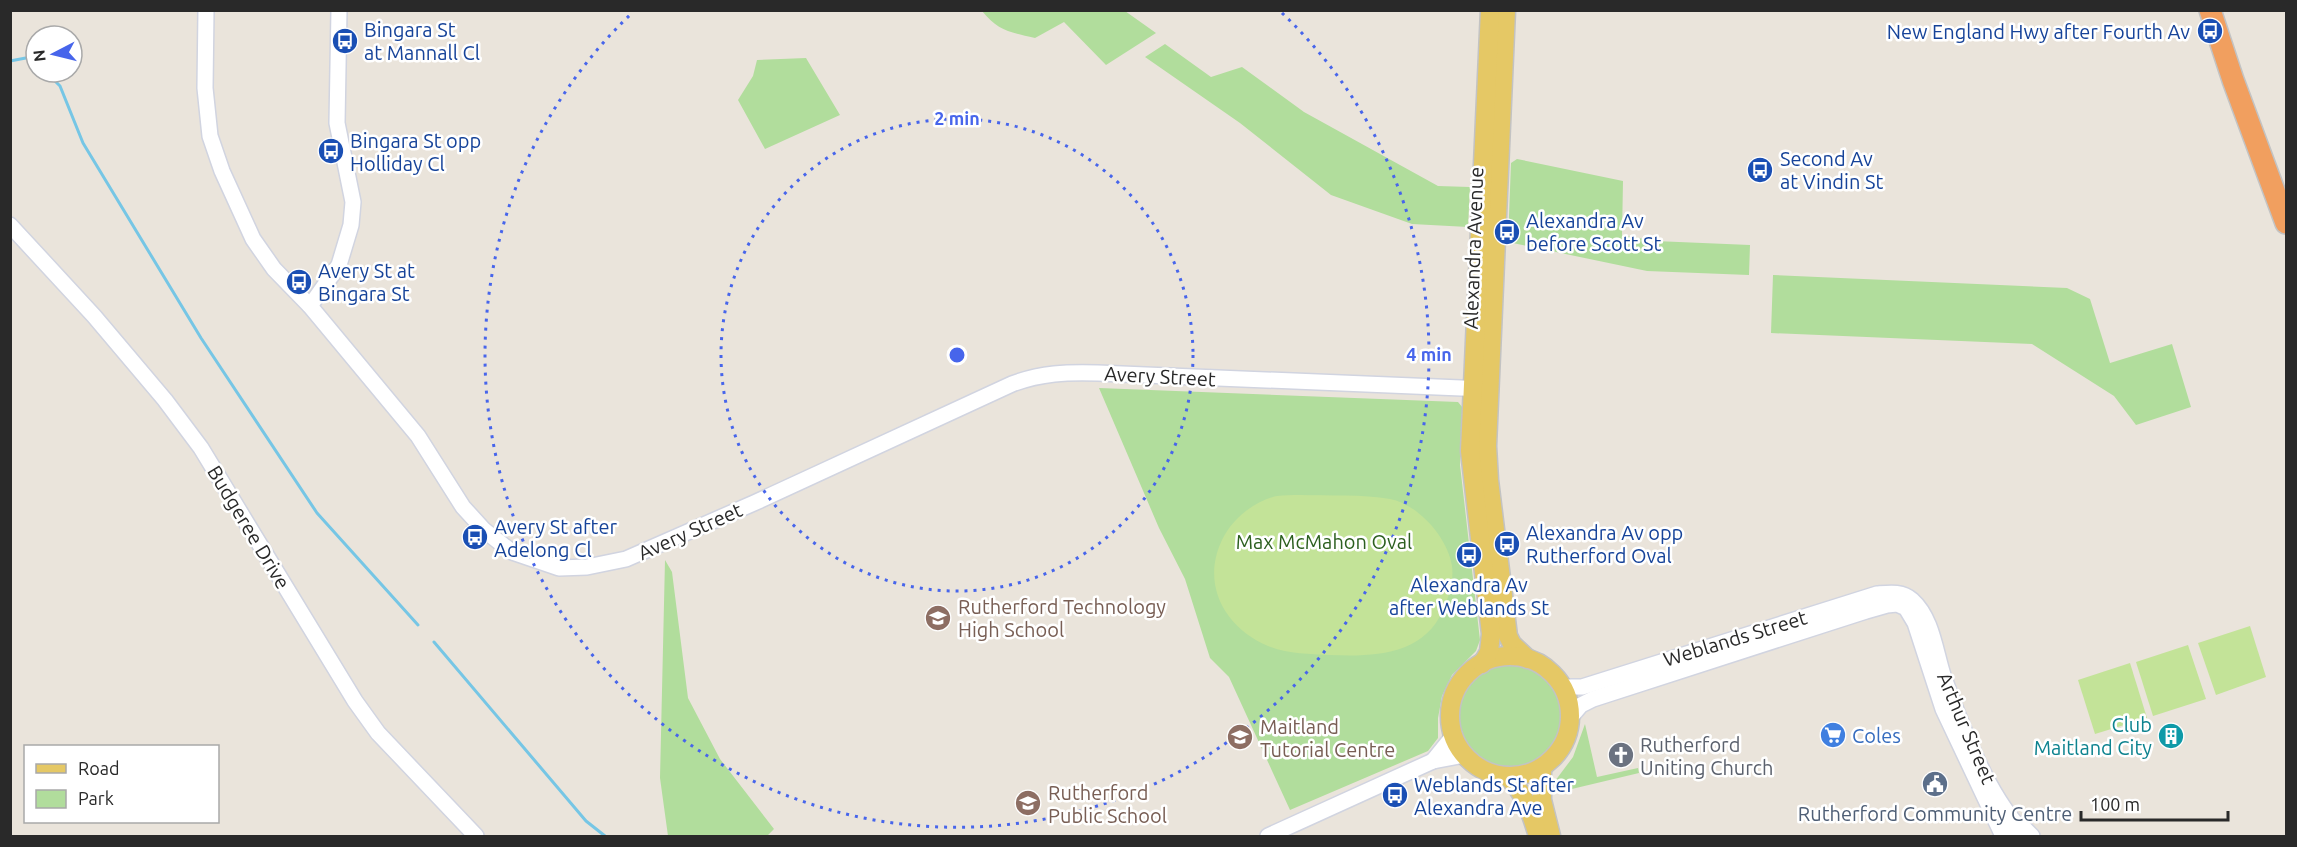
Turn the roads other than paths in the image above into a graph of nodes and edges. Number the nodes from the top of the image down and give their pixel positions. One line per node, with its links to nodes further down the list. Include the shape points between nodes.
1 (206, 10): 10 (street, Avery Street, via 206,112 222,171 253,239 274,269)
2 (339, 10): 10 (street, via 337,123 353,202 351,225 339,265)
3 (1490, 10): 11 (main road, Alexandra Avenue)
4 (1506, 10): 11 (main road, Alexandra Avenue)
5 (2210, 10): 8 (highway)
6 (2223, 10): 7 (highway)
7 (2286, 191)
8 (2286, 223)
9 (10, 225): 24 (street, Budgeree Drive, via 171,408 201,448 355,701 378,733)
10 (310, 306): 11 (street, Avery Street, via 418,436 463,507 484,530 512,552 559,568 626,560 1012,384 1057,372)
11 (1481, 389): 13 (main road, Alexandra Avenue, via 1508,636); 14 (main road, Alexandra Avenue, via 1471,467 1491,634 1489,652)
12 (1907, 602): 15 (street, Weblands Street, via 1898,593 1877,594 1582,687); 16 (street, Weblands Street, via 1866,611 1632,686 1581,705); 22 (street, Arthur Street, via 1920,609 1927,621 1960,723 2003,809); 23 (street, Arthur Street, via 1943,709)
13 (1528, 659): 14 (main road, via 1506,656); 15 (main road, via 1548,670)
14 (1482, 664): 17 (main road, via 1468,674 1456,692 1451,714)
15 (1563, 687): 16 (main road)
16 (1570, 718): 20 (main road, via 1565,741)
17 (1454, 735): 18 (main road); 19 (street)
18 (1465, 755): 19 (street); 21 (main road, via 1484,770)
19 (1433, 761): 25 (street)
20 (1542, 768): 21 (main road, via 1525,775); 27 (main road, via 1542,800)
21 (1507, 776): 26 (main road, via 1526,799)
22 (2018, 826): 23 (street); 28 (street, Arthur Street, via 2027,829)
23 (2003, 836)
24 (476, 837)
25 (1268, 837)
26 (1538, 837)
27 (1551, 837)
28 (2032, 837)

